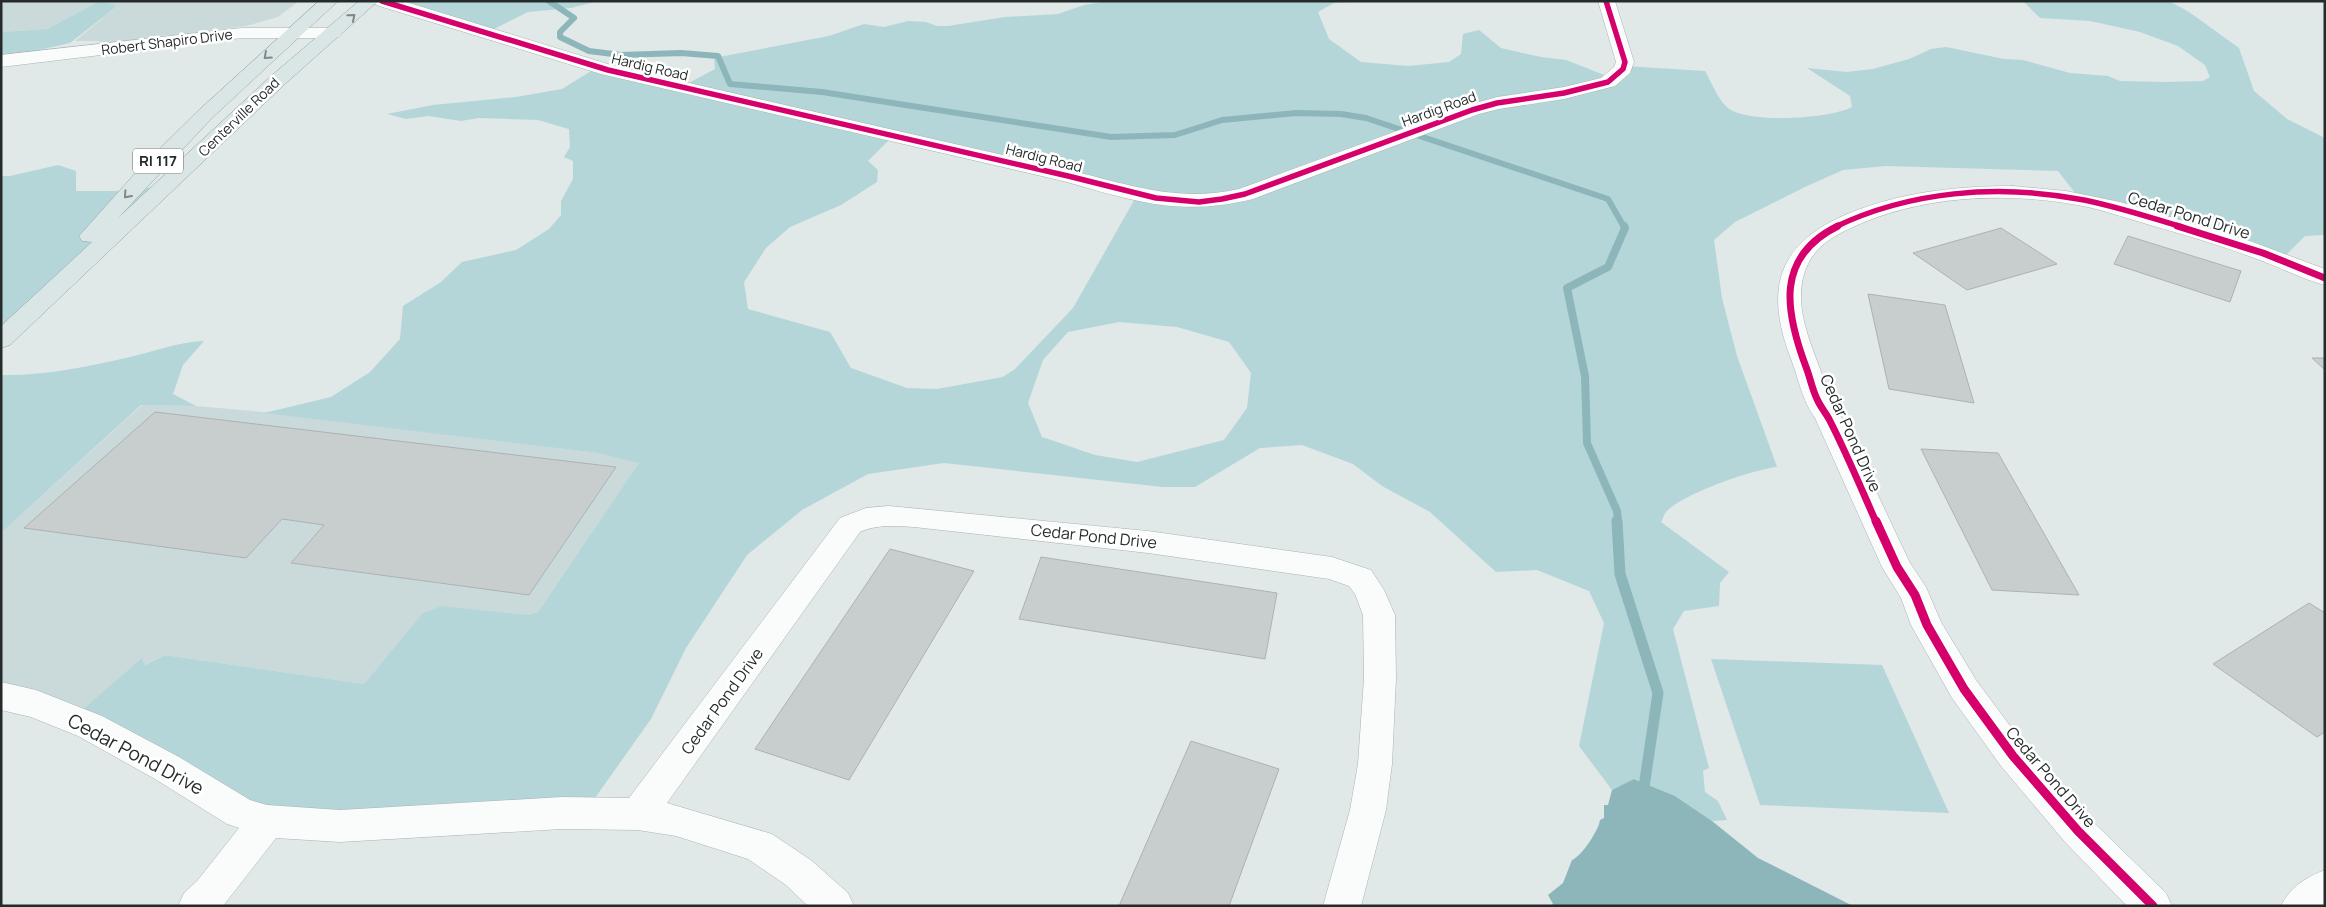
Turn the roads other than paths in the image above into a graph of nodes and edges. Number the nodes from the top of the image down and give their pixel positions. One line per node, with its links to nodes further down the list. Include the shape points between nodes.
1 (330, 1): 5 (main road, Centerville Road / RI 117)
2 (370, 1): 6 (main road, Centerville Road / RI 117, one-way to 2)
3 (382, 1): 4 (street, Hardig Road, via 581,64 1155,199 1192,203 1229,198 1416,129 1497,103 1608,82 1623,69 1625,56)
4 (1606, 1)
5 (292, 33): 6 (street, Robert Shapiro Drive); 7 (street, Robert Shapiro Drive, via 254,32 194,37); 9 (main road, Centerville Road / RI 117, one-way to 9, via 173,144)
6 (333, 33): 10 (main road, Centerville Road / RI 117, via 278,80)
7 (1, 61)
8 (2325, 278): 18 (street, Cedar Pond Drive, via 2221,238 2106,205 2038,195 1971,193 1902,202 1841,222 1814,239 1797,264 1791,280 1789,306 1795,339 1816,397 1927,625 1969,696 2013,756 2078,831)
9 (1, 335)
10 (1, 340)
11 (1, 696): 13 (street, Cedar Pond Drive, via 36,704 90,726 240,813)
12 (638, 814): 13 (street, Cedar Pond Drive, via 562,813 340,826); 16 (street, Cedar Pond Drive, via 676,820 759,846 799,873); 17 (street, Cedar Pond Drive, via 850,525 862,518 879,515 914,517 1158,543 1332,568 1360,578 1369,590 1379,615 1380,678 1375,764 1368,810)
13 (267, 821): 15 (street)
14 (2325, 887): 19 (street)
15 (197, 906)
16 (835, 906)
17 (1342, 906)
18 (2153, 906)
19 (2300, 906)

